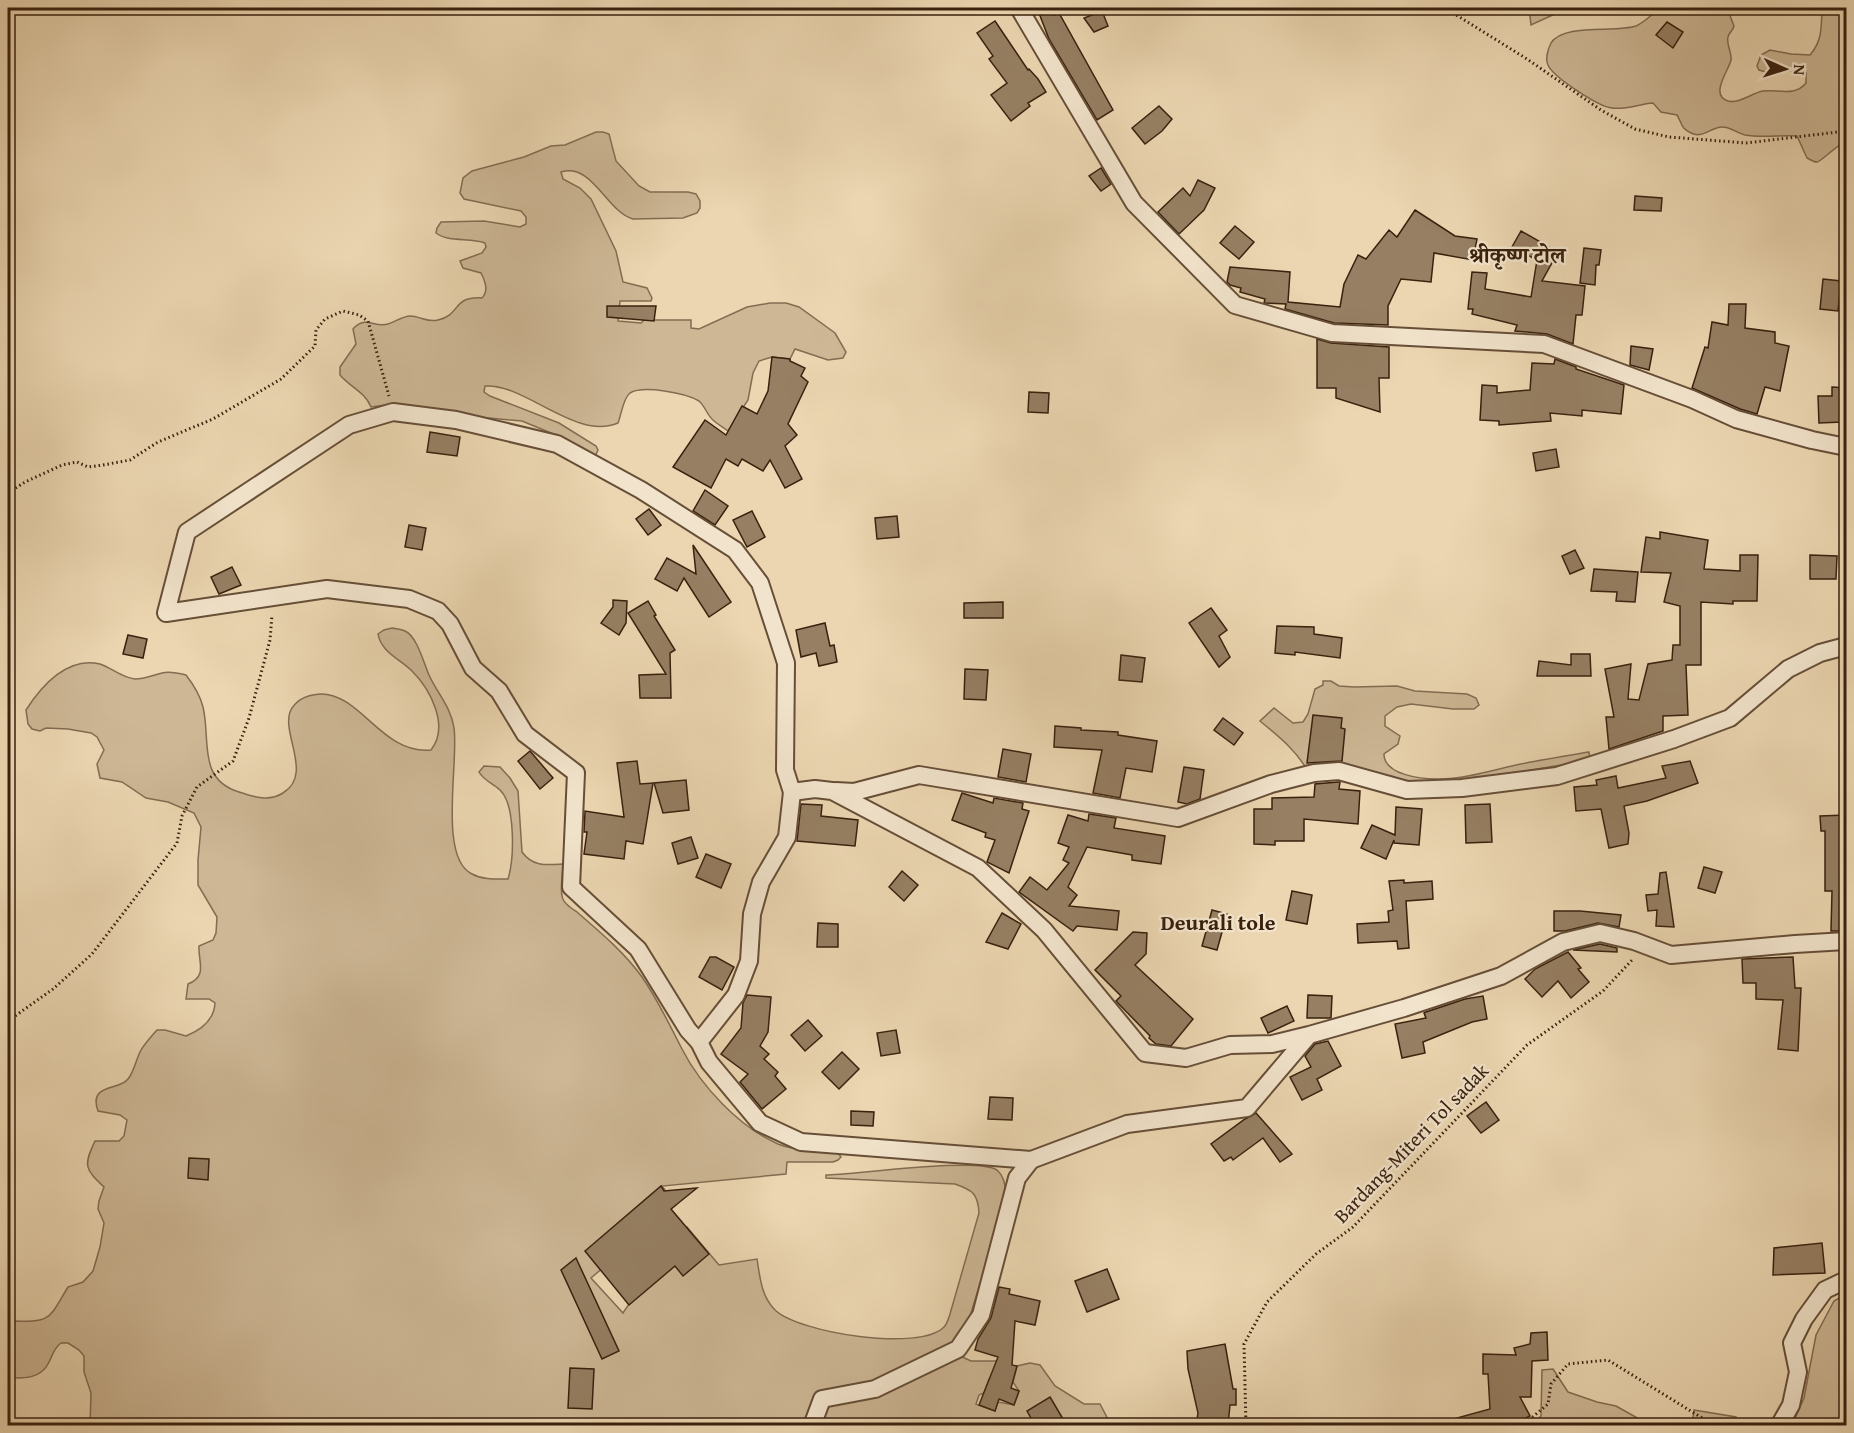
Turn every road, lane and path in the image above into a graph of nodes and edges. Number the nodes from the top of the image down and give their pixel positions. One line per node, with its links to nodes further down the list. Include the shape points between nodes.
1 (1019, 8): 5 (street, via 1134,203 1235,305 1332,333 1544,344 1736,419)
2 (1445, 8): 3 (path, via 1635,129 1669,137 1746,143)
3 (1846, 131)
4 (393, 412): 6 (path, via 368,321 343,311 325,319 316,330 315,346 281,380 213,419 158,442 130,460 103,465 62,465); 7 (street, via 349,425 188,532 166,613); 10 (street, via 456,420 557,444 641,490 735,549 760,583 786,663 785,770)
5 (1846, 447)
6 (8, 493)
7 (274, 598): 13 (path, via 270,640 233,761 197,787 182,816 177,843 92,954 53,989); 15 (street, via 327,590 409,599 438,611 450,624 473,668 499,691 525,734 576,773 571,887 638,949)
8 (1846, 646): 9 (street, via 1820,653 1788,669 1730,718 1557,776 1461,788 1407,790 1339,771 1314,773 1271,784 1178,818 919,775 854,792)
9 (832, 790): 10 (street); 14 (street, via 978,868 1044,930 1145,1053 1186,1058 1230,1045 1272,1044)
10 (792, 792): 15 (street, via 787,837 761,882 752,914 749,961 736,995)
11 (1634, 941): 12 (street, via 1671,955); 14 (street, via 1600,933 1563,942 1501,976); 19 (path, Bardang-Miteri Tol sadak, via 1636,956 1604,991 1527,1045 1353,1227 1316,1254 1267,1302 1244,1344)
12 (1846, 941)
13 (8, 1021)
14 (1309, 1035): 16 (street, via 1247,1108 1126,1124)
15 (699, 1042): 16 (street, via 709,1062 760,1123 801,1142)
16 (1031, 1160): 18 (street, via 1017,1178 981,1315 958,1349 875,1389 822,1399)
17 (1846, 1280): 22 (street, via 1825,1290 1792,1343 1798,1372 1791,1406)
18 (812, 1425)
19 (1246, 1425)
20 (1522, 1425): 21 (path, via 1548,1404 1551,1384 1568,1364 1608,1360)
21 (1715, 1425)
22 (1779, 1425)

